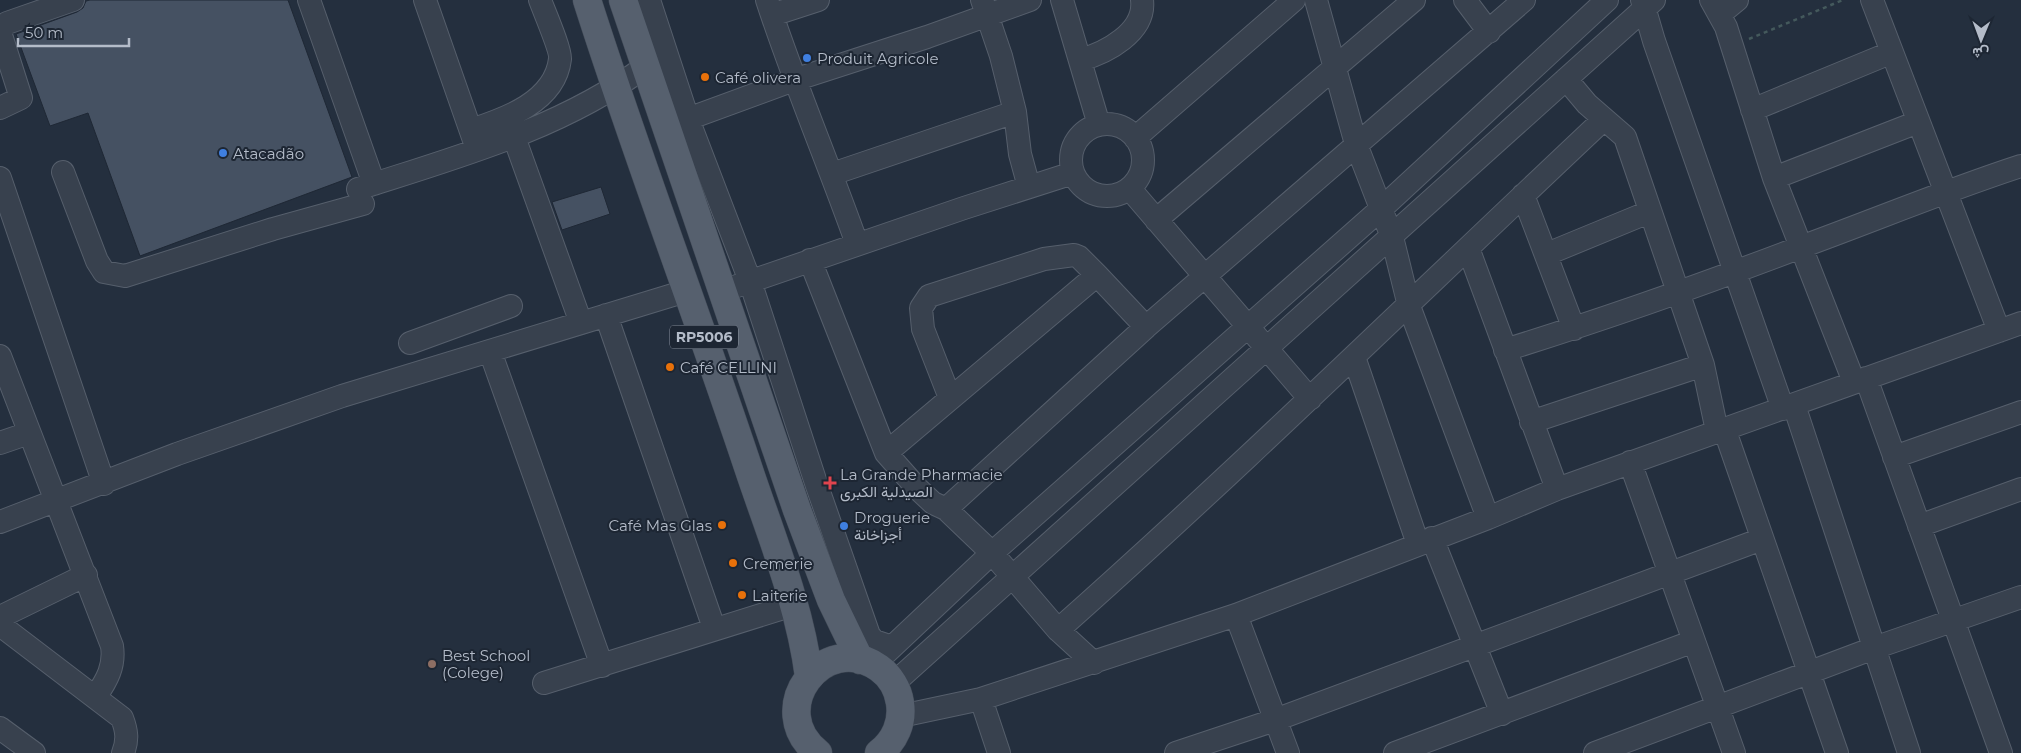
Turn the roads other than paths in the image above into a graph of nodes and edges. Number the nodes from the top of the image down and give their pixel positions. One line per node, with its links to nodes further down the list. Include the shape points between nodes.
1 (73, 0): 23 (street, via 7,23)
2 (309, 0): 52 (street)
3 (425, 0): 41 (street)
4 (540, 0): 41 (street, via 560,58 553,79 543,94 495,122)
5 (587, 0): 31 (main road, RP5006)
6 (623, 0): 27 (main road, RP5006)
7 (649, 0): 37 (street)
8 (818, 0): 21 (street)
9 (1030, 0): 22 (street)
10 (1062, 0): 26 (street)
11 (1142, 0): 26 (street, via 1142,14 1127,34 1098,56)
12 (1294, 0): 40 (street)
13 (1316, 0): 28 (street)
14 (1414, 0): 28 (street)
15 (1465, 0): 24 (street)
16 (1524, 0): 24 (street)
17 (1607, 0): 54 (street)
18 (1872, 0): 25 (street)
19 (1647, 3): 30 (street); 63 (street)
20 (1723, 5): 33 (street)
21 (769, 7): 29 (street)
22 (985, 8): 29 (street); 34 (street)
23 (0, 31): 32 (street, via 21,98)
24 (1489, 32): 42 (street)
25 (1890, 53): 33 (street); 36 (street)
26 (1080, 60): 38 (street)
27 (646, 66): 31 (street); 37 (main road, RP5006)
28 (1336, 67): 42 (street); 56 (street)
29 (794, 80): 37 (street); 46 (street)
30 (1566, 80): 35 (street); 57 (street)
31 (615, 89): 39 (street); 68 (main road, RP5006)
32 (0, 108)
33 (1752, 110): 48 (street)
34 (1015, 112): 46 (street); 49 (street, via 1020,154)
35 (1603, 120): 53 (street); 55 (street, via 1625,137)
36 (1918, 122): 48 (street); 51 (street)
37 (678, 123): 66 (street); 69 (main road, RP5006)
38 (1099, 125): 40 (street, via 1115,125); 45 (street, via 1084,132 1074,145 1070,160)
39 (514, 137): 41 (street); 73 (street)
40 (1135, 138): 50 (street, via 1143,160 1140,176)
41 (474, 139): 52 (street)
42 (1356, 144): 54 (street); 65 (street)
43 (2021, 166): 51 (street)
44 (63, 172): 52 (street, via 104,272 125,276 274,229)
45 (1073, 173): 49 (street); 50 (street, via 1084,189 1099,196 1115,196)
46 (832, 174): 58 (street)
47 (0, 178): 98 (street)
48 (1774, 178): 60 (street)
49 (1029, 187): 58 (street)
50 (1130, 189): 56 (street)
51 (1945, 191): 60 (street); 78 (street)
52 (365, 193)
53 (1523, 195): 59 (street); 61 (street)
54 (1382, 208): 57 (street); 76 (street)
55 (1649, 212): 61 (street); 67 (street)
56 (1156, 220): 65 (street)
57 (1392, 237): 71 (street); 80 (street)
58 (857, 244): 62 (street)
59 (1468, 248): 71 (street); 81 (street)
60 (1801, 248): 63 (street); 86 (street)
61 (1547, 254): 77 (street)
62 (810, 260): 66 (street); 95 (street)
63 (1736, 270): 67 (street); 89 (street)
64 (1097, 275): 75 (street); 87 (street); 87 (street, via 1079,257 1066,255 929,296 921,308 923,329)
65 (1206, 276): 75 (street); 76 (street)
66 (750, 281): 69 (street); 123 (street, via 814,477 869,635 874,641)
67 (1677, 291): 77 (street); 85 (street)
68 (686, 292): 72 (street); 113 (main road, RP5006, via 711,354)
69 (722, 292): 123 (main road, RP5006, via 828,591)
70 (511, 306): 79 (street)
71 (1409, 306): 84 (street); 103 (street)
72 (606, 315): 73 (street); 118 (street)
73 (581, 323): 82 (street)
74 (2021, 323): 78 (street)
75 (1146, 327): 102 (street)
76 (1248, 328): 80 (street); 108 (street)
77 (1574, 329): 81 (street)
78 (1998, 331): 86 (street)
79 (410, 343)
80 (1266, 348): 88 (street); 111 (street)
81 (1505, 350): 91 (street)
82 (490, 351): 98 (street, via 342,396 177,454); 125 (street)
83 (0, 356): 93 (street)
84 (1354, 357): 88 (street); 107 (street)
85 (1703, 365): 91 (street); 92 (street)
86 (1860, 380): 89 (street); 96 (street)
87 (950, 398): 95 (street)
88 (1310, 399): 119 (street)
89 (1789, 407): 92 (street); 122 (street)
90 (2021, 412): 96 (street)
91 (1532, 422): 99 (street)
92 (1721, 430): 97 (street); 106 (street)
93 (29, 433): 94 (street); 101 (street)
94 (0, 442)
95 (886, 453): 102 (street, via 928,498)
96 (1894, 457): 105 (street)
97 (1630, 462): 99 (street); 109 (street)
98 (104, 484): 101 (street)
99 (1557, 489): 103 (street)
100 (2021, 489): 105 (street)
101 (55, 502): 104 (street); 110 (street)
102 (946, 509): 108 (street)
103 (1488, 518): 107 (street)
104 (0, 522)
105 (1919, 526): 116 (street)
106 (1762, 539): 109 (street); 126 (street)
107 (1425, 541): 114 (street); 121 (street)
108 (992, 553): 111 (street); 123 (street)
109 (1670, 572): 120 (street); 121 (street)
110 (86, 575): 115 (street); 130 (street, via 114,658)
111 (1011, 577): 119 (street); 129 (street)
112 (2021, 597): 116 (street)
113 (793, 605): 118 (street); 127 (main road, RP5006, via 803,638)
114 (1236, 615): 124 (street); 135 (street)
115 (0, 617)
116 (1954, 621): 122 (street); 149 (street)
117 (0, 624): 130 (street)
118 (714, 628): 125 (street)
119 (1058, 630): 124 (street)
120 (1694, 640): 132 (street); 133 (street)
121 (1474, 644): 133 (street); 135 (street)
122 (1874, 648): 126 (street); 148 (street)
123 (875, 657): 127 (main road, via 835,660); 129 (main road, RP5006)
124 (1094, 663): 131 (street)
125 (602, 666): 128 (street)
126 (1809, 673): 132 (street); 147 (street)
127 (809, 677): 141 (main road, via 799,695 796,715 802,734)
128 (544, 683)
129 (893, 684): 134 (main road, RP5006, via 899,697)
130 (96, 696): 140 (street, via 122,718 127,731)
131 (981, 700): 134 (street); 142 (street)
132 (1719, 707): 137 (street); 146 (street)
133 (1502, 714): 145 (street)
134 (901, 716): 139 (main road, via 897,732)
135 (1275, 720): 143 (street); 144 (street)
136 (0, 728): 138 (street)
137 (1606, 751)
138 (30, 752)
139 (882, 752)
140 (123, 753)
141 (818, 753)
142 (999, 753)
143 (1176, 753)
144 (1288, 753)
145 (1395, 753)
146 (1734, 753)
147 (1837, 753)
148 (1909, 753)
149 (2001, 753)

